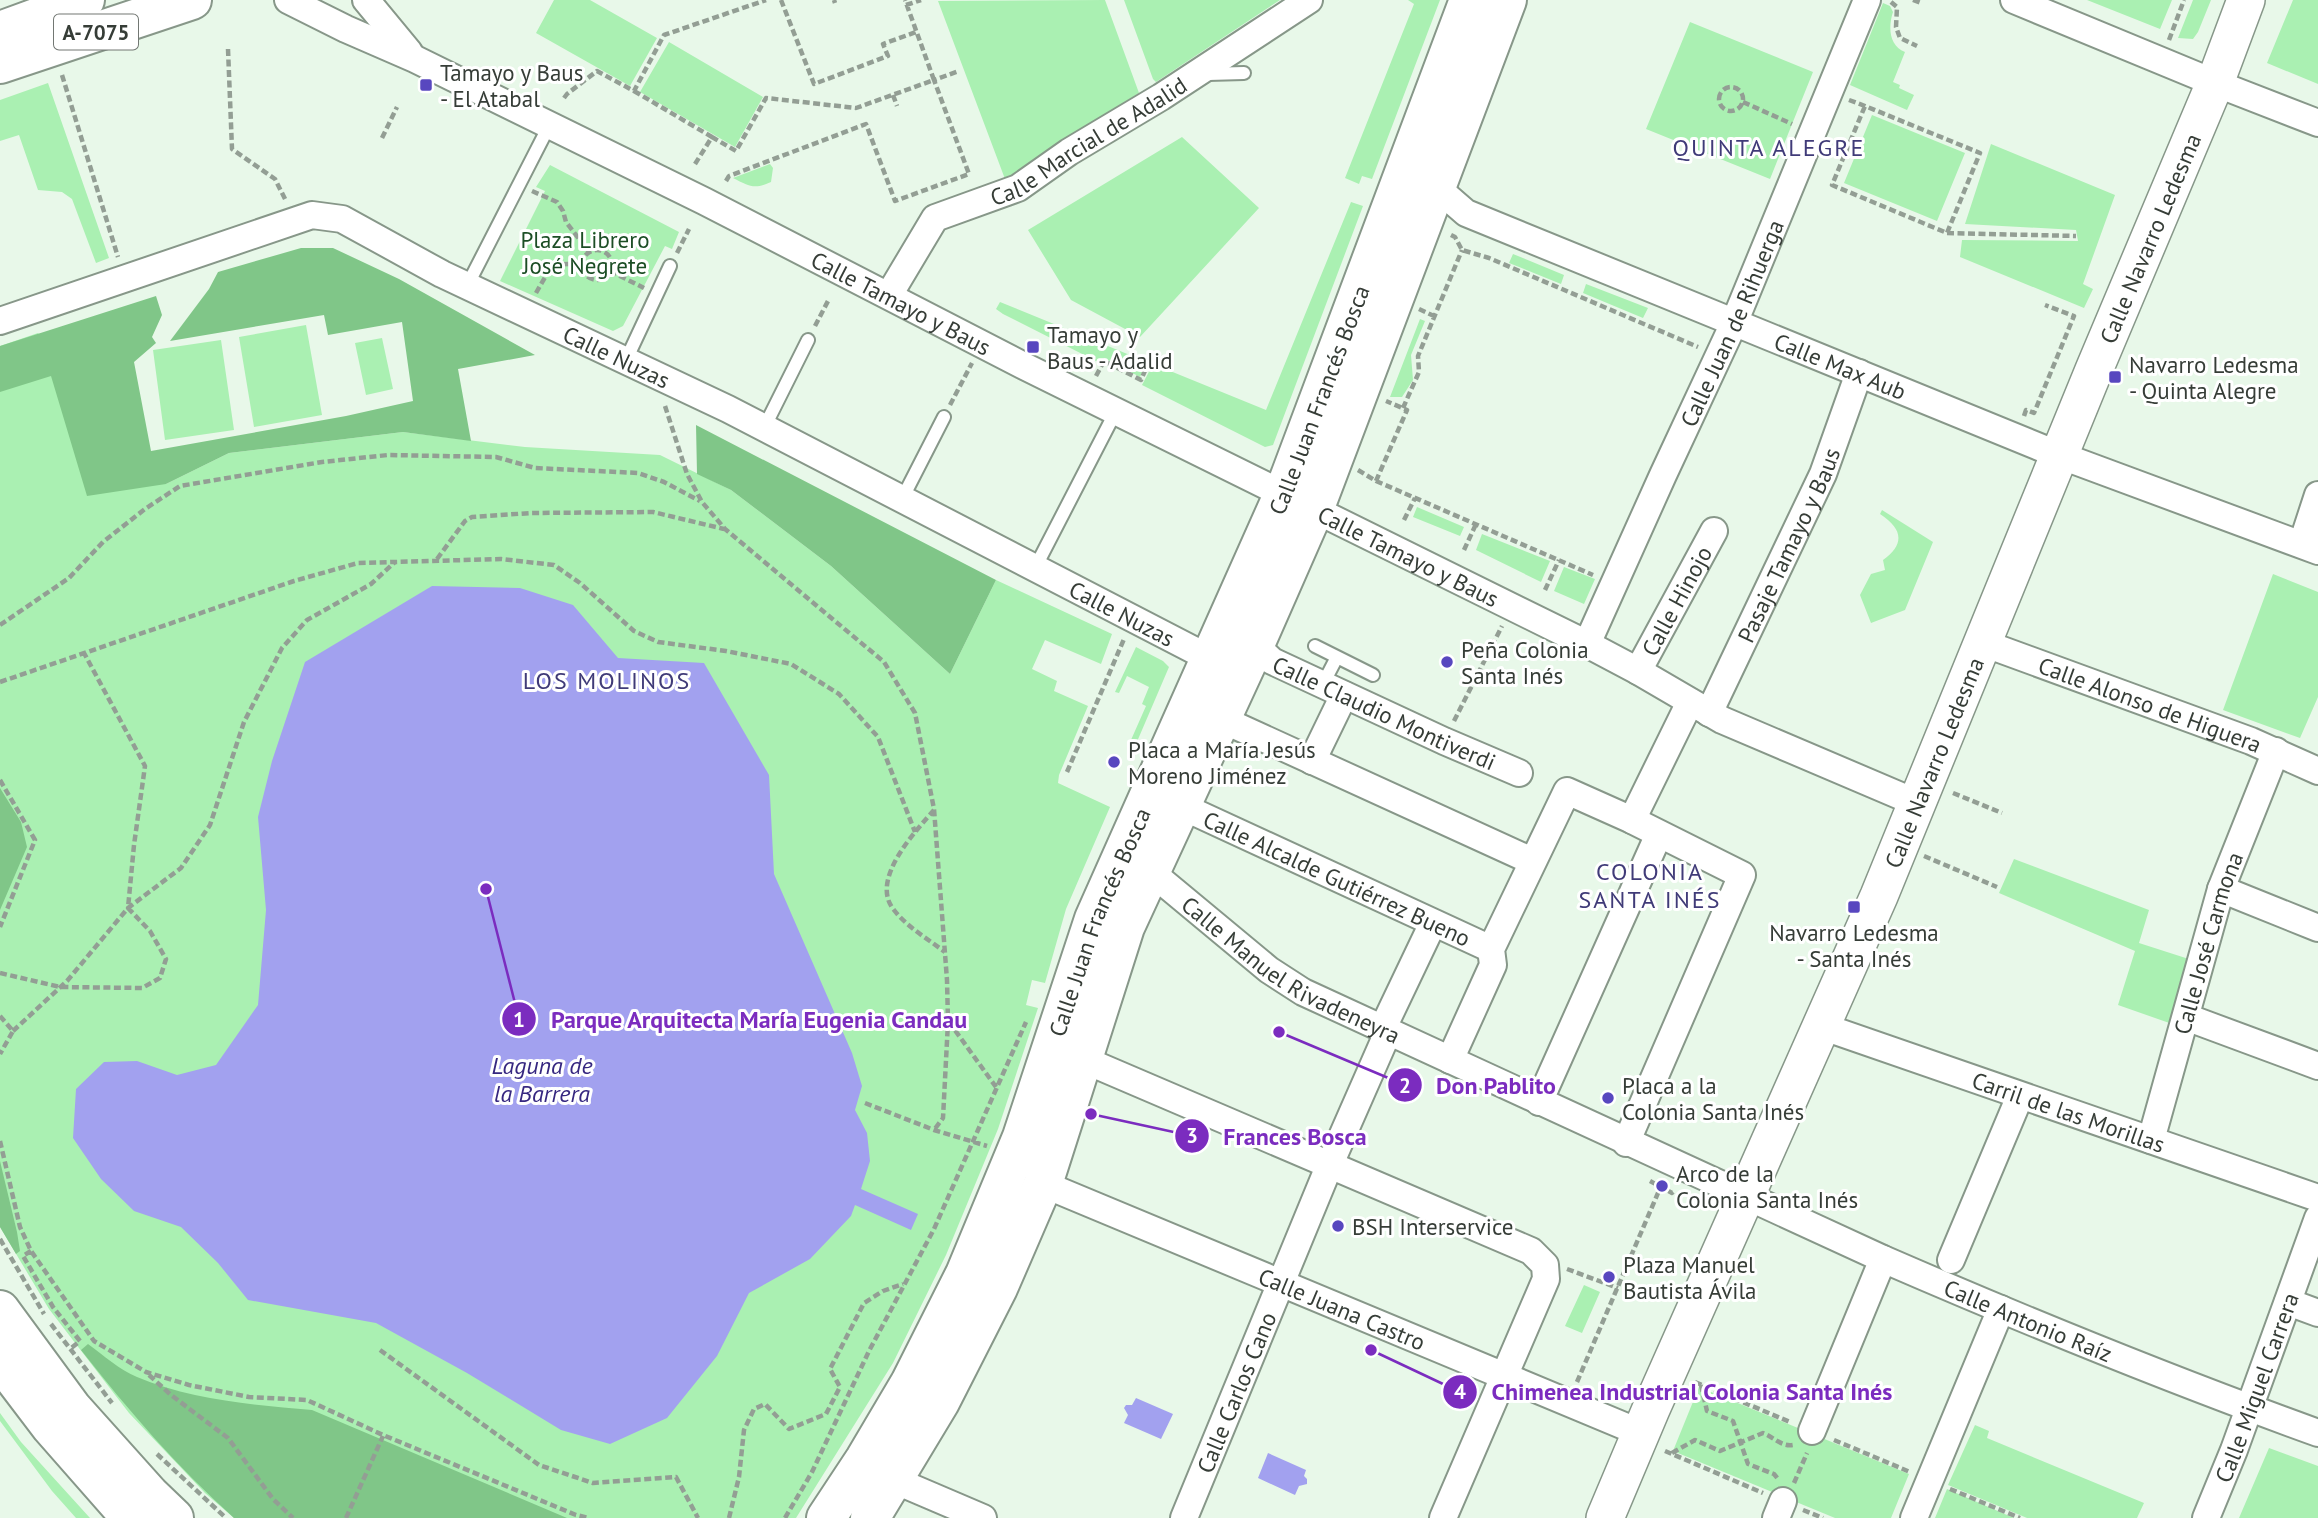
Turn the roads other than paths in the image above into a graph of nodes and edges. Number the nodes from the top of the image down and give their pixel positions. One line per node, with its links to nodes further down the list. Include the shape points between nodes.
1 (85, 0): 11 (main road, A-7075)
2 (192, 0): 13 (main road, A-7075)
3 (288, 0): 12 (street, Calle Tamayo y Baus)
4 (366, 0): 12 (street, Calle Tamayo y Baus)
5 (1309, 0): 15 (street, Calle Marcial de Adalid)
6 (1469, 0): 34 (main road, Calle Juan Francés Bosca)
7 (1507, 0): 19 (main road, Calle Juan Francés Bosca)
8 (1867, 0): 24 (street, Calle Juan de Rihuerga)
9 (2014, 0): 16 (street)
10 (2246, 0): 16 (main road, Calle Navarro Ledesma)
11 (0, 31)
12 (415, 59): 18 (street, Calle Tamayo y Baus)
13 (0, 64)
14 (1244, 73): 15 (lane)
15 (1193, 76): 22 (street, Calle Marcial de Adalid, via 1018,188 935,218 922,254)
16 (2215, 83): 17 (street); 31 (main road, Calle Navarro Ledesma)
17 (2318, 123)
18 (550, 124): 21 (lane); 22 (street, Calle Tamayo y Baus)
19 (1436, 187): 24 (street, Calle Max Aub, via 1466,213); 34 (main road, Calle Juan Francés Bosca)
20 (673, 262): 26 (lane)
21 (467, 286): 23 (street, Calle Nuzas, via 342,219 312,215); 26 (street, Calle Nuzas)
22 (889, 295): 28 (street, Calle Tamayo y Baus)
23 (0, 321)
24 (1734, 323): 27 (street, Calle Max Aub); 40 (street, Calle Juan de Rihuerga)
25 (808, 340): 30 (lane)
26 (626, 360): 30 (street, Calle Nuzas)
27 (1859, 373): 31 (street, Calle Max Aub); 47 (street, Pasaje Tamayo y Baus, via 1823,474)
28 (1116, 411): 34 (street, Calle Tamayo y Baus); 37 (lane)
29 (944, 417): 33 (lane)
30 (764, 428): 33 (street, Calle Nuzas)
31 (2059, 455): 36 (street, Calle Max Aub); 38 (main road, Calle Navarro Ledesma)
32 (2318, 495): 36 (street)
33 (902, 499): 37 (street, Calle Nuzas)
34 (1298, 502): 39 (main road, Calle Juan Francés Bosca); 40 (street, Calle Tamayo y Baus); 43 (main road, Calle Juan Francés Bosca)
35 (1714, 531): 44 (street, Calle Hinojo)
36 (2310, 548)
37 (1035, 568): 43 (street, Calle Nuzas)
38 (1983, 643): 49 (street, Calle Alonso de Higuera); 53 (main road, Calle Navarro Ledesma)
39 (1255, 645): 46 (street, Calle Claudio Montiverdi, via 1272,661); 48 (main road, Calle Juan Francés Bosca)
40 (1587, 645): 44 (street, Calle Tamayo y Baus)
41 (1315, 646): 42 (lane)
42 (1337, 657): 45 (lane); 46 (lane)
43 (1209, 658): 94 (main road, Calle Juan Francés Bosca, via 1094,919 1022,1137 965,1274 910,1383)
44 (1639, 671): 47 (street, Calle Tamayo y Baus)
45 (1373, 675)
46 (1334, 690): 50 (street); 52 (street, Calle Claudio Montiverdi)
47 (1700, 707): 53 (street, Calle Tamayo y Baus, via 1722,720); 55 (street, Pasaje Tamayo y Baus)
48 (1221, 719): 50 (street); 54 (main road, Calle Juan Francés Bosca)
49 (2276, 751): 51 (street, Calle Alonso de Higuera); 59 (street, Calle José Carmona)
50 (1312, 761): 57 (street)
51 (2318, 771)
52 (1519, 773)
53 (1922, 792): 64 (main road, Calle Navarro Ledesma)
54 (1181, 806): 58 (main road, Calle Juan Francés Bosca); 60 (street, Calle Alcalde Gutiérrez Bueno)
55 (1632, 820): 56 (street); 57 (street, via 1567,791)
56 (1659, 834): 70 (street); 72 (street, via 1742,875)
57 (1532, 862): 62 (street)
58 (1151, 872): 65 (street, Calle Manuel Rivadeneyra, via 1269,970 1303,992); 66 (main road, Calle Juan Francés Bosca, via 1125,927)
59 (2221, 889): 61 (street); 63 (street, Calle José Carmona)
60 (1433, 923): 62 (street, Calle Alcalde Gutiérrez Bueno); 65 (street, Calle Carlos Cano)
61 (2318, 928)
62 (1491, 949): 67 (street, via 1493,965)
63 (2186, 1017): 68 (street); 71 (street, Calle José Carmona)
64 (1821, 1026): 69 (street, Carril de las Morillas); 75 (main road, Calle Navarro Ledesma)
65 (1385, 1031): 67 (street, Calle Manuel Rivadeneyra); 73 (street, Calle Carlos Cano)
66 (1082, 1059): 73 (street); 74 (main road, Calle Juan Francés Bosca)
67 (1450, 1060): 70 (street, Calle Manuel Rivadeneyra)
68 (2318, 1066)
69 (2020, 1096): 71 (street, Carril de las Morillas); 79 (street)
70 (1539, 1102): 72 (street, Calle Manuel Rivadeneyra)
71 (2151, 1140): 76 (street, Carril de las Morillas)
72 (1626, 1143): 75 (street, Calle Manuel Rivadeneyra)
73 (1330, 1164): 80 (street, Calle Carlos Cano); 86 (street, via 1531,1251 1545,1265 1546,1279)
74 (1043, 1184): 80 (street, Calle Juana Castro); 91 (main road, Calle Juan Francés Bosca, via 992,1300)
75 (1745, 1197): 78 (street, Calle Antonio Raíz); 89 (main road, Calle Navarro Ledesma, via 1684,1378)
76 (2318, 1198)
77 (2318, 1218): 81 (street, Calle Miguel Carrera)
78 (1883, 1259): 82 (street, Calle Antonio Raíz); 90 (street)
79 (1951, 1260)
80 (1281, 1283): 86 (street, Calle Juana Castro); 97 (street, Calle Carlos Cano)
81 (2288, 1302): 84 (street); 87 (street, Calle Miguel Carrera)
82 (2001, 1309): 87 (street, Calle Antonio Raíz); 100 (street)
83 (0, 1310): 93 (main road, via 72,1408)
84 (2318, 1313)
85 (0, 1360): 92 (main road, via 51,1427)
86 (1504, 1376): 89 (street, Calle Juana Castro); 98 (street)
87 (2250, 1409): 88 (street, Calle Antonio Raíz); 101 (street, Calle Miguel Carrera)
88 (2318, 1433)
89 (1639, 1436): 99 (main road, Calle Navarro Ledesma)
90 (1807, 1441)
91 (894, 1480): 95 (main road, Calle Juan Francés Bosca); 96 (street)
92 (131, 1518)
93 (174, 1518)
94 (826, 1518)
95 (870, 1518)
96 (983, 1518)
97 (1184, 1518)
98 (1443, 1518)
99 (1605, 1518)
100 (1914, 1518)
101 (2206, 1518)

